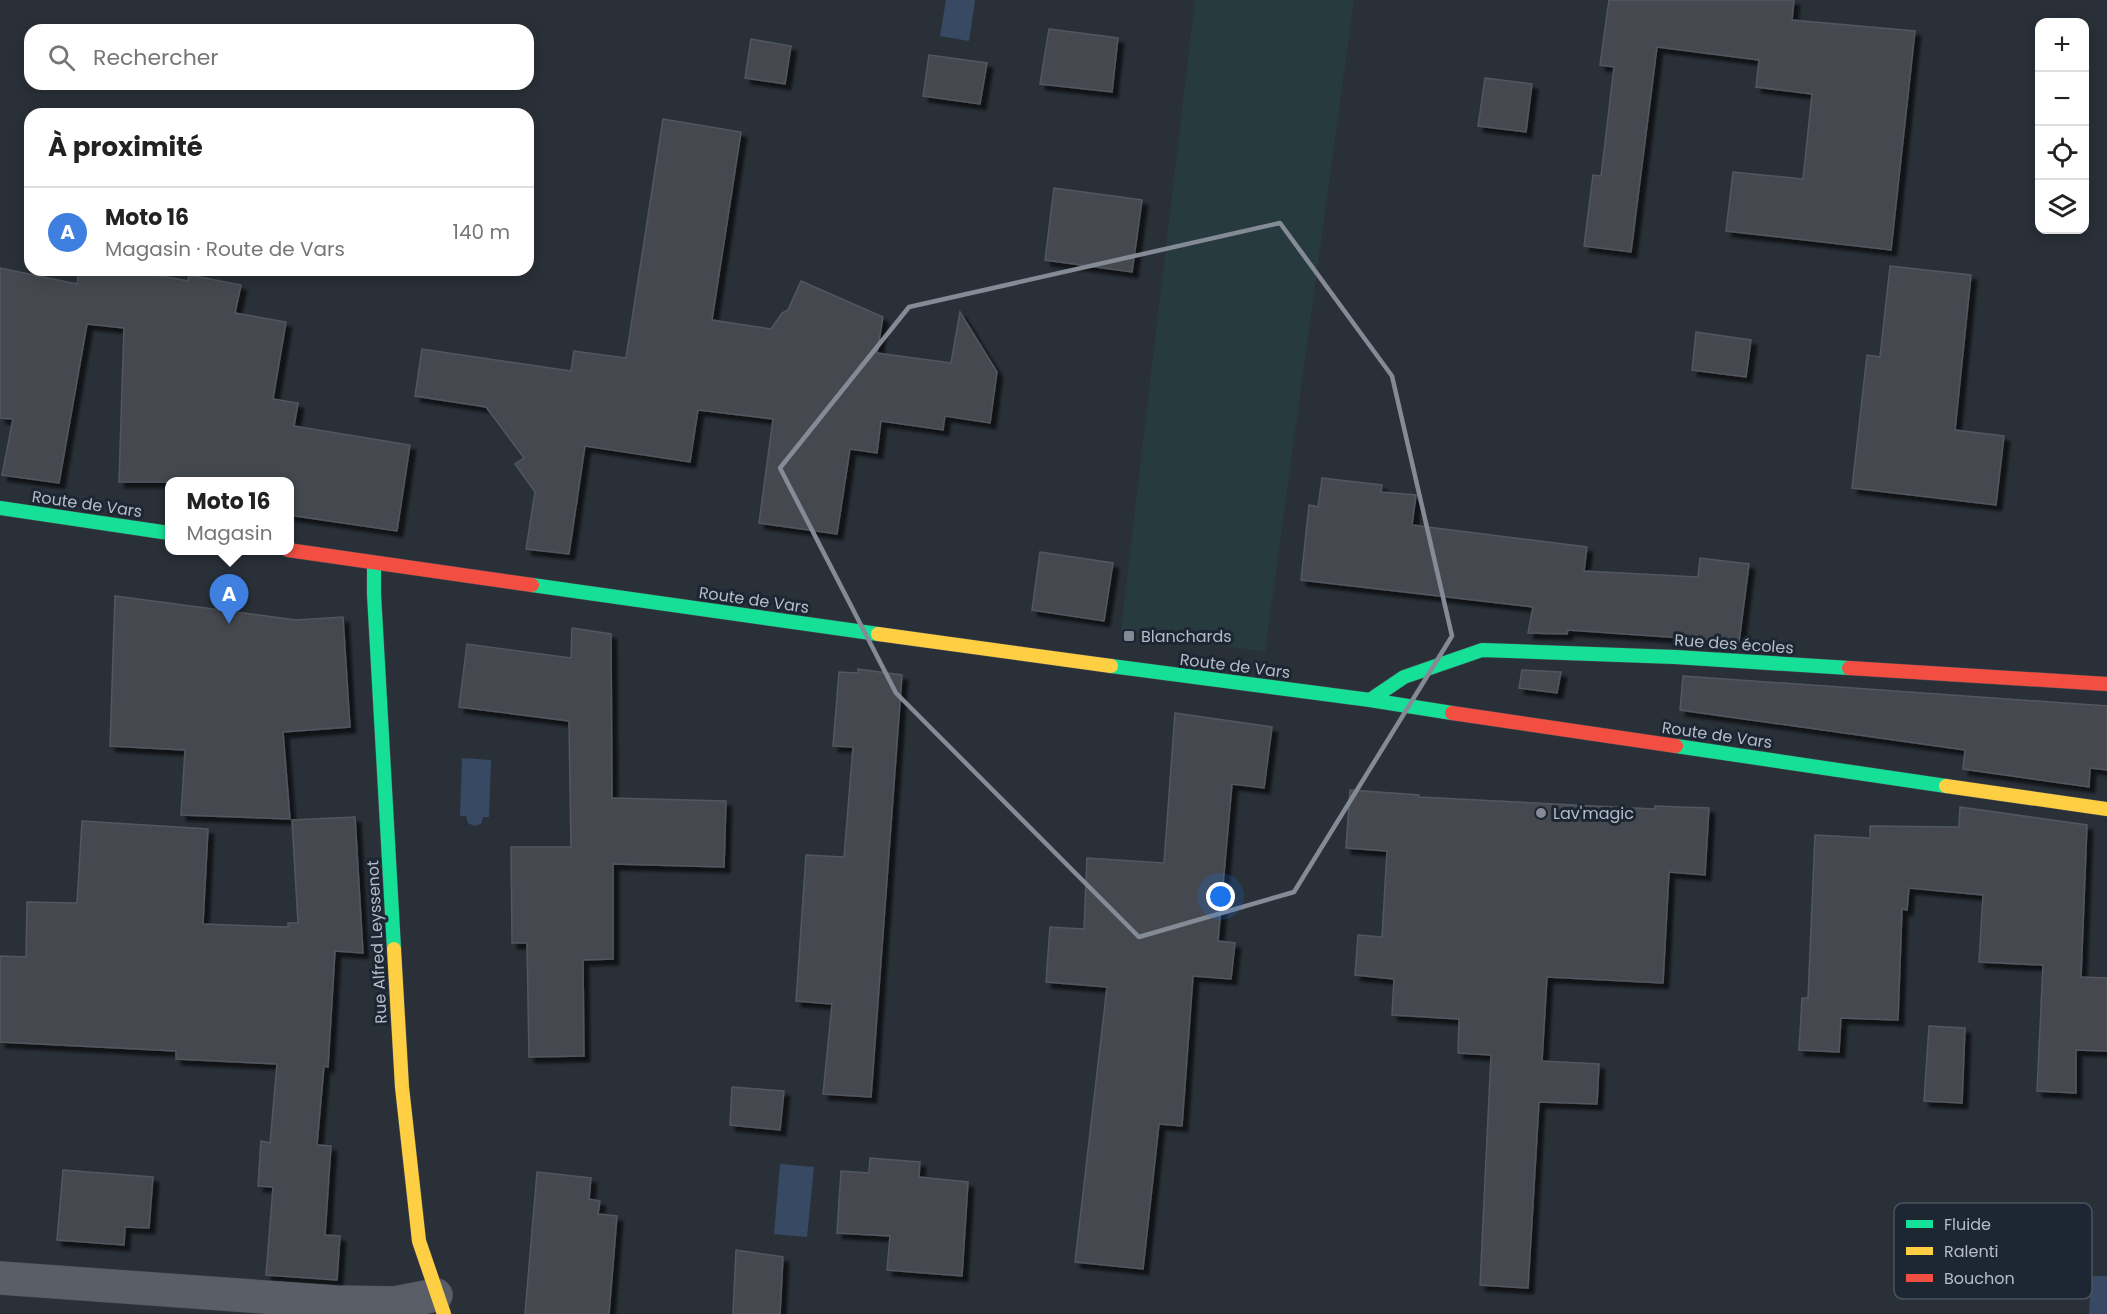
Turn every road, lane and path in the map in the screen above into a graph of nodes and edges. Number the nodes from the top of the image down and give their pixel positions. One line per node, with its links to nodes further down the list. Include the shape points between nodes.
1 (0, 508): 2 (main road, Route de Vars)
2 (165, 532)
3 (294, 551): 4 (main road, Route de Vars)
4 (374, 563): 6 (main road, Route de Vars); 9 (main road, Rue Alfred Leyssenot, via 402,1087 419,1241)
5 (2107, 684): 6 (main road, Rue des écoles, via 1675,657 1482,650 1404,677)
6 (1370, 700): 7 (main road, Route de Vars)
7 (2107, 809)
8 (0, 1278): 9 (street, via 335,1302)
9 (440, 1305)

